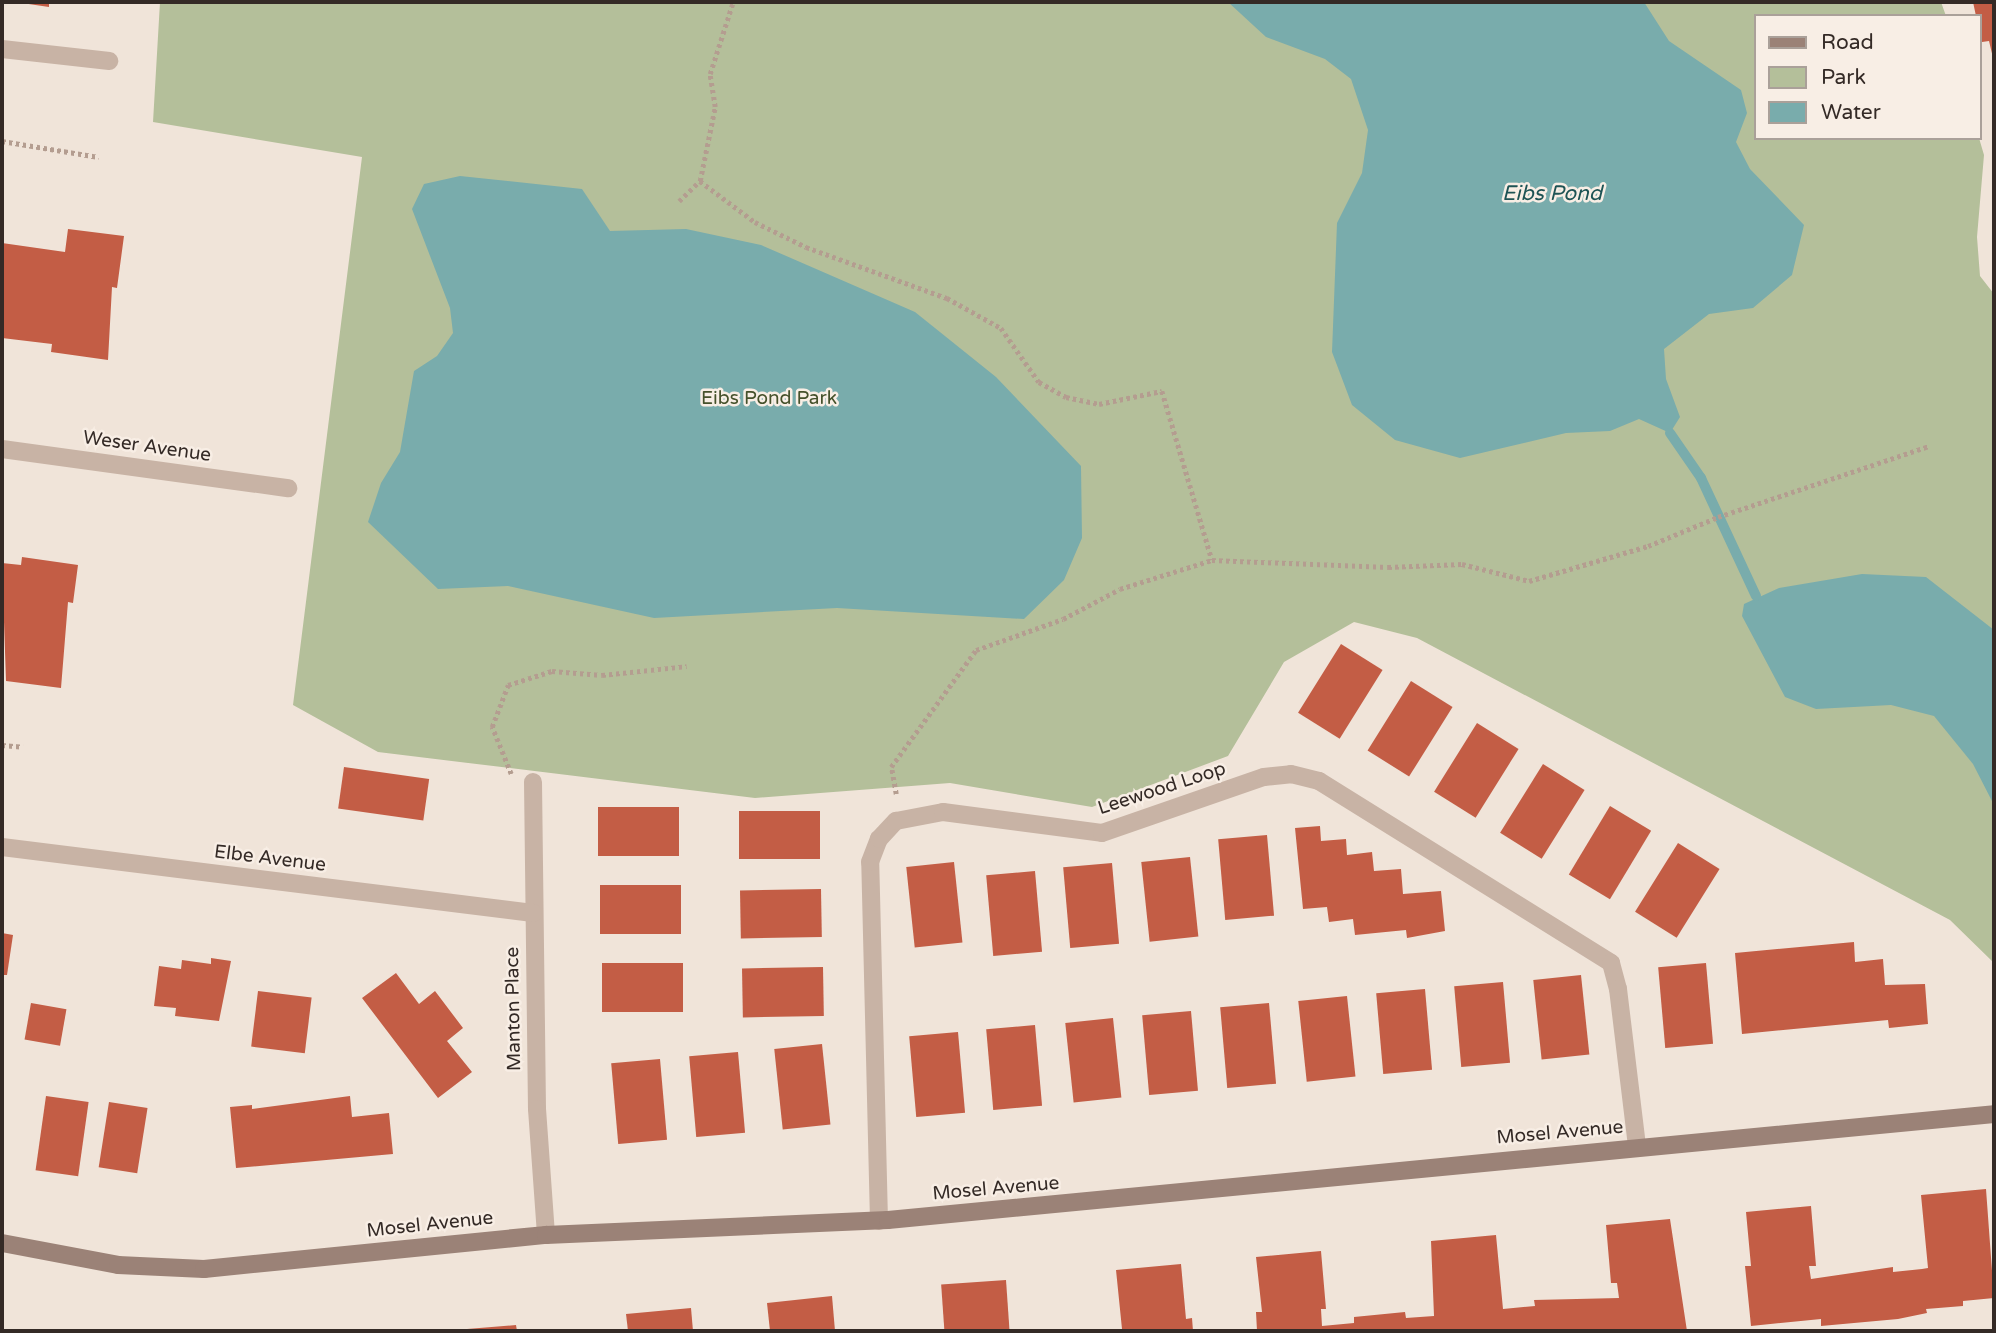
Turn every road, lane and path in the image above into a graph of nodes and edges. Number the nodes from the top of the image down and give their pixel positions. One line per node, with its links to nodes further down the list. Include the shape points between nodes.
1 (733, 2): 6 (path, via 710,74 715,107)
2 (2, 48): 3 (street)
3 (109, 61)
4 (2, 141): 5 (path)
5 (99, 157)
6 (700, 181): 7 (path); 11 (path, via 755,222 806,247 947,298 1001,328 1039,382 1066,397 1099,404 1162,391)
7 (679, 201)
8 (1929, 446): 11 (path, via 1647,546 1529,581 1462,564 1388,567)
9 (2, 449): 10 (street, Weser Avenue)
10 (288, 488)
11 (1212, 560): 16 (path, via 1120,589 1063,618 976,650 891,767 897,787)
12 (687, 666): 15 (path, via 602,675 552,671 508,685 492,727 508,770)
13 (2, 746): 14 (path)
14 (23, 747)
15 (533, 790): 18 (street, Manton Place)
16 (896, 821): 20 (street, Leewood Loop, via 943,812 1102,833 1264,777 1291,774 1319,781 1611,963); 21 (street, via 879,839 870,862)
17 (2, 847): 18 (street, Elbe Avenue)
18 (533, 913): 22 (street, Manton Place, via 537,1109)
19 (1994, 1114): 20 (street, Mosel Avenue)
20 (1637, 1147): 21 (street, Mosel Avenue)
21 (879, 1221): 22 (street, Mosel Avenue)
22 (546, 1235): 23 (street, Mosel Avenue, via 204,1269 118,1265)
23 (2, 1242)

